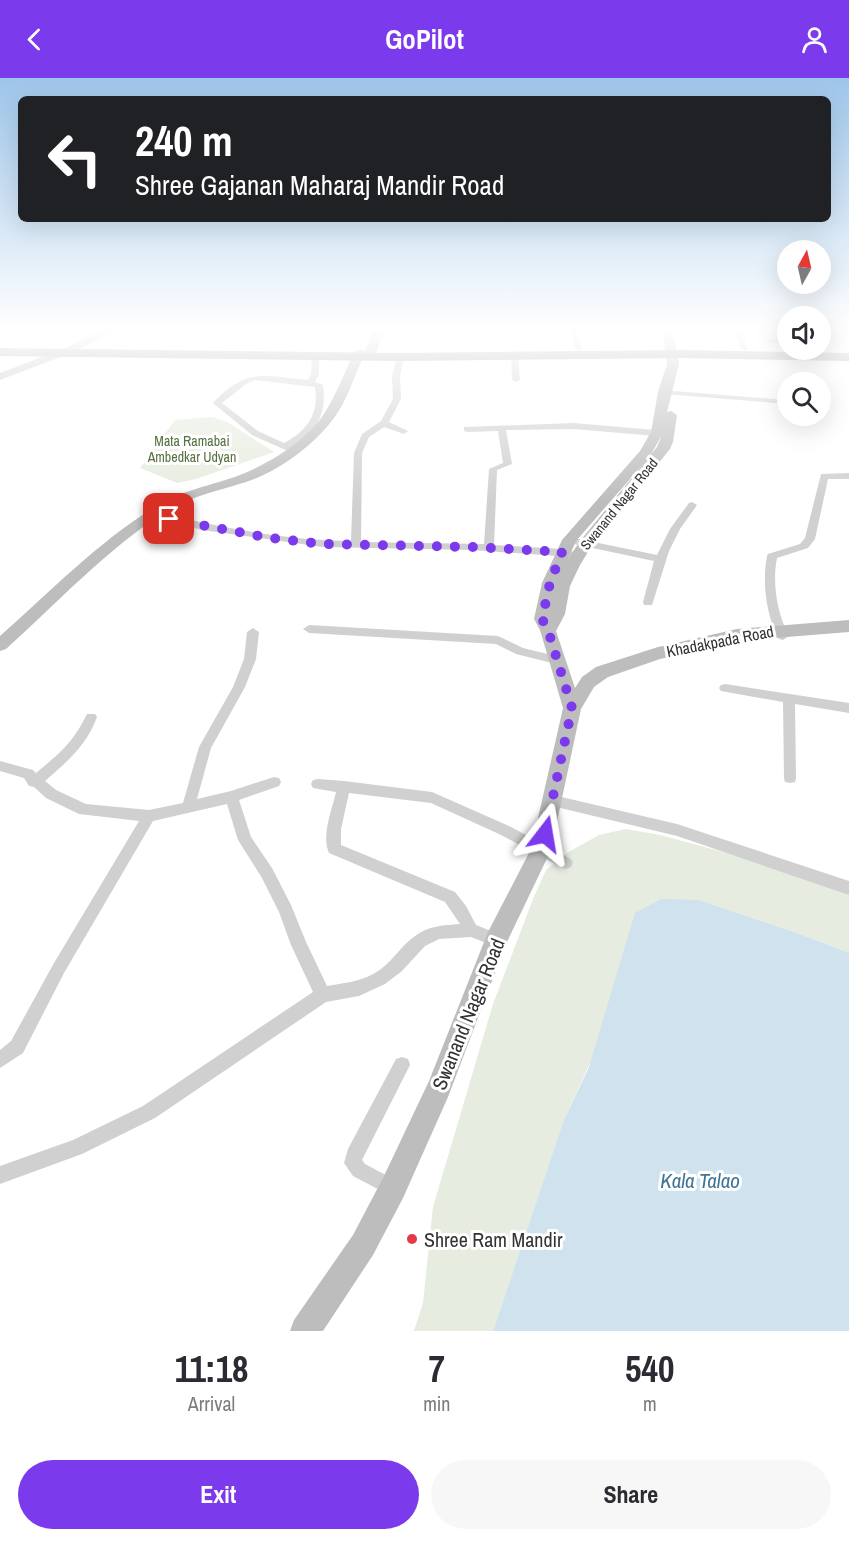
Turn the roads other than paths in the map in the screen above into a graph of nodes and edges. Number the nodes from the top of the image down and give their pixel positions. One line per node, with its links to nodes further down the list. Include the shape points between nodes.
1 (239, 385): 13 (street, via 217,403 255,433)
2 (319, 385): 13 (street, via 319,416)
3 (346, 385): 13 (street, via 329,416)
4 (396, 385): 8 (street, via 397,399)
5 (671, 385): 6 (street, Swanand Nagar Road)
6 (670, 393): 7 (street); 12 (street, Swanand Nagar Road)
7 (777, 401)
8 (384, 423): 11 (street); 18 (street, via 365,436 358,453)
9 (466, 429): 10 (street)
10 (502, 429): 12 (street, via 574,426); 20 (street, via 508,464 493,469)
11 (404, 431)
12 (662, 433): 14 (street, Swanand Nagar Road, via 667,442)
13 (289, 448): 17 (street, via 279,461 244,478 183,496)
14 (653, 453): 19 (street, Swanand Nagar Road); 21 (street, Swanand Nagar Road)
15 (849, 476): 30 (street, via 824,476 810,539 804,546 772,556)
16 (692, 505): 22 (street, via 673,528)
17 (152, 514): 18 (street, via 270,538); 31 (street)
18 (356, 545): 20 (street)
19 (566, 546): 20 (street); 21 (street); 23 (street, Swanand Nagar Road)
20 (489, 547)
21 (581, 550): 22 (street); 23 (street, Swanand Nagar Road)
22 (659, 559): 24 (street)
23 (556, 584): 32 (street, Swanand Nagar Road, via 552,606 556,620 548,630)
24 (648, 602)
25 (849, 626): 27 (street, Khadakpada Road)
26 (309, 629): 32 (street, via 498,640)
27 (821, 630): 28 (street, Khadakpada Road); 30 (street, Khadakpada Road)
28 (849, 631)
29 (253, 632): 47 (street, via 250,659 205,747)
30 (781, 633): 33 (street, Khadakpada Road, via 740,637)
31 (0, 645)
32 (559, 668): 33 (street); 36 (street, Swanand Nagar Road)
33 (592, 680): 36 (street)
34 (725, 688): 35 (street)
35 (789, 698): 37 (street); 40 (street)
36 (572, 708): 46 (street, Swanand Nagar Road)
37 (849, 708)
38 (91, 717): 41 (street, via 85,735)
39 (0, 766): 41 (street, via 28,774)
40 (790, 778)
41 (34, 782): 48 (street, via 84,810)
42 (274, 782): 45 (street)
43 (318, 784): 44 (street)
44 (344, 786): 49 (street, via 432,798); 52 (street, via 334,829 334,849 450,897)
45 (231, 797): 47 (street); 54 (street, via 245,840 286,910)
46 (553, 801): 49 (street, Swanand Nagar Road); 51 (street, via 677,830)
47 (188, 807): 48 (street)
48 (149, 816): 55 (street, via 17,1047)
49 (541, 850): 50 (street); 53 (street, Swanand Nagar Road)
50 (566, 862)
51 (849, 888)
52 (471, 930): 53 (street); 54 (street, via 438,932 420,941 380,979 359,988)
53 (496, 940): 58 (street, Swanand Nagar Road, via 439,1088)
54 (322, 995): 57 (street, via 149,1112 76,1148)
55 (0, 1060)
56 (402, 1065): 58 (street, via 353,1163 358,1170)
57 (0, 1175)
58 (393, 1188): 59 (street, Swanand Nagar Road, via 363,1245)
59 (305, 1331)

